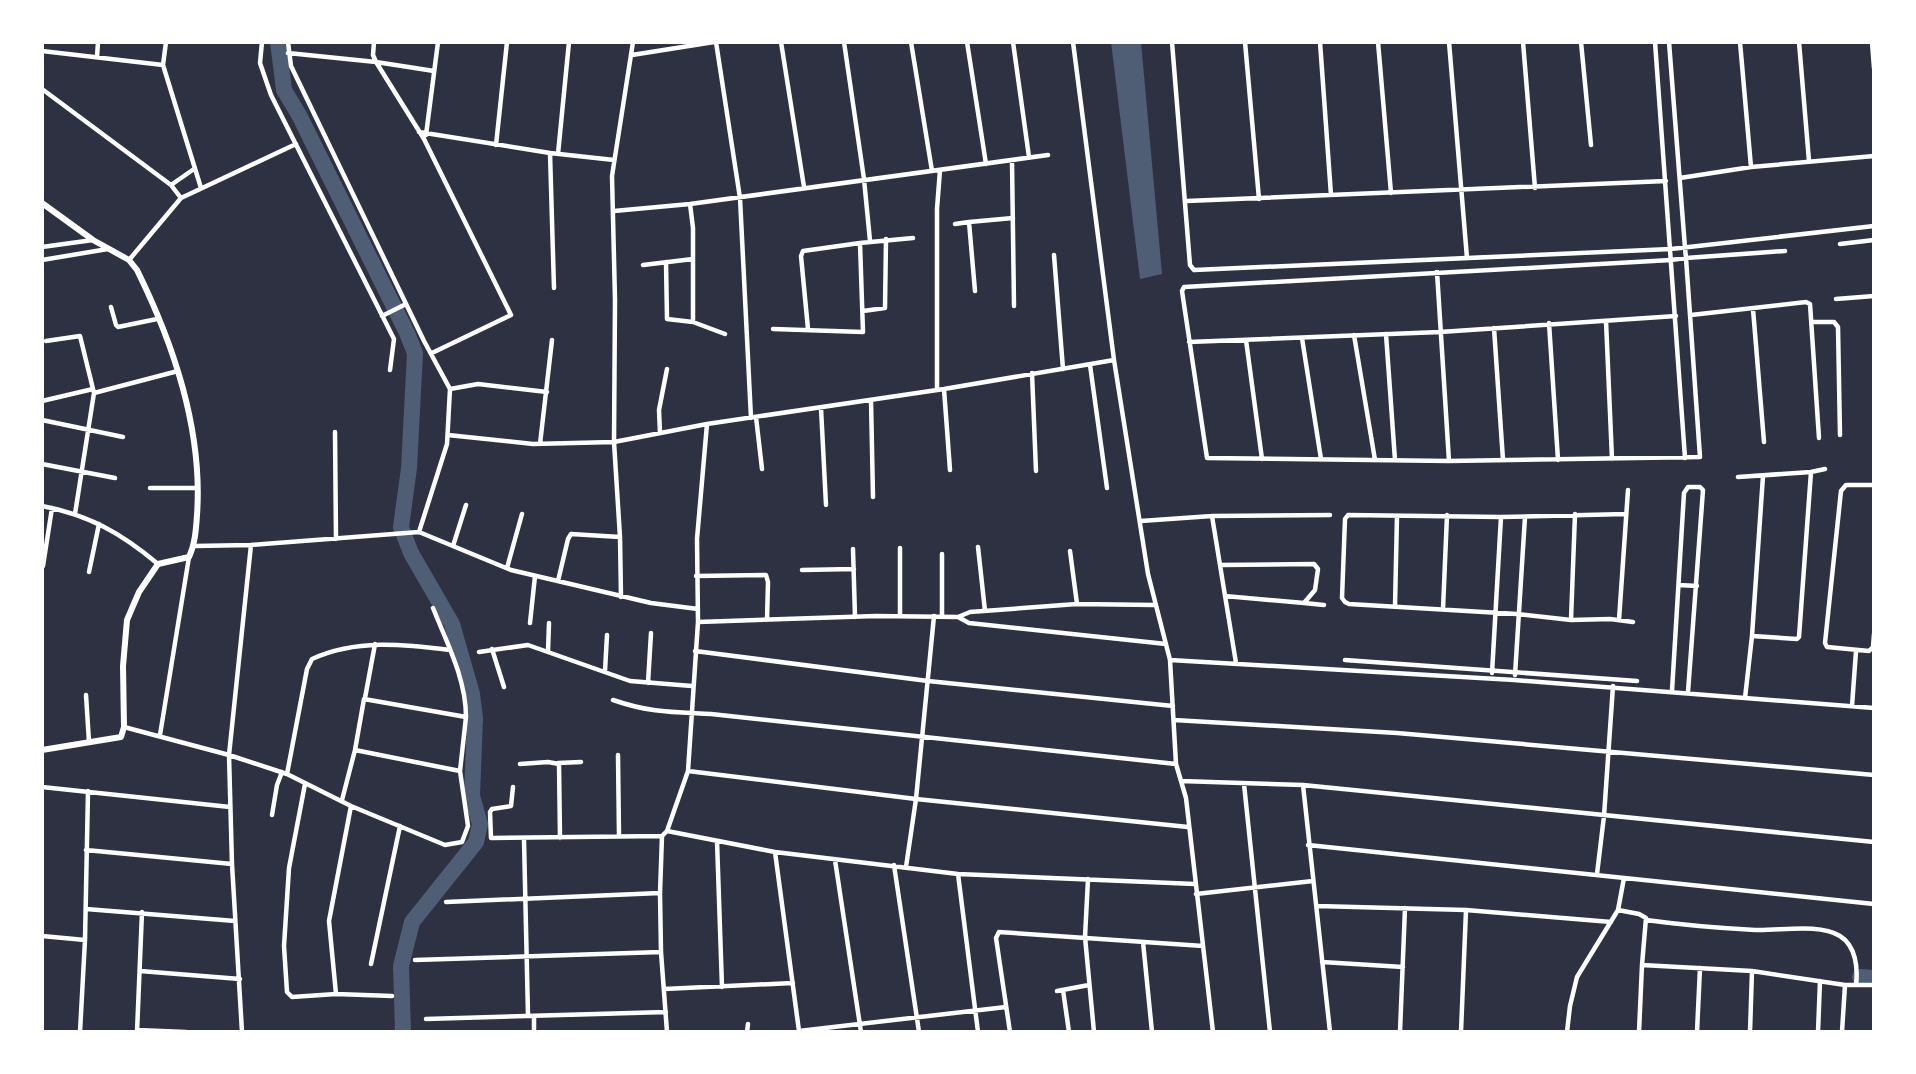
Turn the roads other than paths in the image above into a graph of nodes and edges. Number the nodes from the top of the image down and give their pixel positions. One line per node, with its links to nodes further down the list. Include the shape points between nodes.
1 (99, 42): 32 (street)
2 (166, 42): 34 (street)
3 (262, 42): 41 (street, via 262,75)
4 (288, 42): 30 (street)
5 (374, 42): 33 (street)
6 (438, 42): 36 (street)
7 (507, 42): 42 (street)
8 (569, 42): 45 (street)
9 (633, 42): 31 (street)
10 (715, 42): 31 (street); 68 (street)
11 (781, 42): 61 (street)
12 (844, 42): 57 (street)
13 (911, 42): 56 (street)
14 (967, 42): 52 (street)
15 (1013, 42): 48 (street)
16 (1073, 42): 130 (street)
17 (1172, 42): 70 (street)
18 (1245, 42): 69 (street)
19 (1320, 42): 66 (street)
20 (1378, 42): 65 (street)
21 (1449, 42): 64 (street)
22 (1523, 42): 63 (street)
23 (1581, 42): 43 (street)
24 (1655, 42): 59 (street)
25 (1669, 42): 58 (street)
26 (1740, 42): 53 (street)
27 (1799, 42): 51 (street)
28 (1872, 42): 35 (street)
29 (42, 51): 32 (street)
30 (288, 53): 33 (street); 104 (street)
31 (631, 55): 49 (street)
32 (97, 57): 34 (street)
33 (376, 62): 36 (street); 38 (street)
34 (163, 65): 54 (street)
35 (1874, 68)
36 (434, 71): 39 (street)
37 (42, 89): 60 (street)
38 (419, 132): 39 (street); 40 (street)
39 (427, 133): 40 (street); 42 (street)
40 (424, 139): 129 (street, via 511,316)
41 (296, 144): 62 (street); 109 (street)
42 (496, 145): 44 (street)
43 (1591, 145)
44 (550, 153): 45 (street); 100 (street)
45 (558, 154): 49 (street)
46 (1048, 155): 48 (street)
47 (1874, 156): 51 (street)
48 (1029, 157): 50 (street)
49 (614, 160): 73 (street)
50 (1013, 161): 52 (street); 74 (street)
51 (1810, 161): 53 (street)
52 (986, 164): 55 (street)
53 (1751, 167): 58 (street)
54 (194, 169): 60 (street); 62 (street)
55 (940, 170): 56 (street); 139 (street)
56 (932, 171): 57 (street)
57 (864, 178): 61 (street); 82 (street)
58 (1680, 178): 87 (street)
59 (1666, 181): 63 (street); 88 (street)
60 (171, 185): 67 (street)
61 (804, 187): 68 (street)
62 (201, 188): 67 (street)
63 (1535, 188): 64 (street)
64 (1461, 191): 65 (street); 91 (street)
65 (1391, 193): 66 (street)
66 (1331, 195): 69 (street)
67 (181, 198): 95 (street)
68 (740, 198): 72 (street); 145 (street)
69 (1259, 199): 70 (street)
70 (1187, 201): 91 (street, via 1190,265 1195,270)
71 (42, 202): 80 (street)
72 (690, 204): 73 (street); 93 (street)
73 (614, 211): 155 (street)
74 (1013, 218): 75 (street); 105 (street)
75 (970, 221): 76 (street); 101 (street)
76 (955, 224)
77 (1874, 226): 87 (street)
78 (913, 238): 79 (street)
79 (886, 239): 82 (street); 108 (street, via 885,308)
80 (93, 240): 85 (street); 86 (street)
81 (1874, 240): 84 (street)
82 (870, 241): 83 (street)
83 (860, 243): 108 (street); 117 (street, via 803,251)
84 (1840, 244)
85 (42, 247)
86 (108, 248): 94 (street); 95 (street)
87 (1685, 248): 88 (street); 92 (street)
88 (1671, 249): 91 (street); 96 (street)
89 (1785, 251): 92 (street)
90 (1054, 255): 133 (street)
91 (1467, 258)
92 (1686, 258): 96 (street); 110 (street)
93 (693, 259): 97 (street); 115 (street)
94 (42, 260)
95 (129, 260): 112 (street)
96 (1671, 260): 99 (street); 111 (street)
97 (666, 262): 98 (street); 115 (street, via 665,316 670,321)
98 (643, 265)
99 (1437, 272): 120 (street); 128 (street, via 1184,288)
100 (554, 288)
101 (975, 291)
102 (1874, 296): 103 (street)
103 (1836, 299)
104 (404, 305): 109 (street); 129 (street)
105 (1014, 306)
106 (111, 307): 112 (street, via 118,327)
107 (1753, 309): 110 (street); 114 (street, via 1806,302 1812,307); 156 (street)
108 (863, 311): 117 (street, via 865,328 860,332)
109 (384, 314): 134 (street, via 394,340)
110 (1691, 315): 159 (street, via 1700,457)
111 (1676, 316): 113 (street); 159 (street)
112 (158, 319): 135 (street)
113 (1606, 321): 116 (street); 161 (street)
114 (1813, 321): 152 (street, via 1834,322 1838,327); 154 (street)
115 (693, 322): 121 (street)
116 (1549, 323): 118 (street); 165 (street)
117 (808, 328): 119 (street)
118 (1494, 328): 120 (street); 164 (street)
119 (773, 329)
120 (1440, 332): 122 (street); 166 (street)
121 (726, 334)
122 (1386, 334): 123 (street); 163 (street)
123 (1354, 335): 124 (street); 162 (street)
124 (1302, 338): 126 (street); 160 (street)
125 (552, 340): 141 (street)
126 (1246, 340): 128 (street); 158 (street)
127 (47, 341): 140 (street, via 80,336)
128 (1189, 342): 158 (street, via 1206,458)
129 (432, 353): 137 (street)
130 (1114, 360): 131 (street); 197 (street)
131 (1090, 365): 133 (street); 180 (street)
132 (667, 369): 150 (street)
133 (1063, 369): 136 (street)
134 (390, 370)
135 (178, 371): 140 (street); 179 (street, via 191,423)
136 (1032, 373): 138 (street); 172 (street)
137 (450, 388): 141 (street, via 478,384); 151 (street)
138 (944, 389): 139 (street); 170 (street)
139 (937, 390): 142 (street)
140 (94, 391): 143 (street); 148 (street)
141 (547, 392): 157 (street)
142 (871, 400): 144 (street); 182 (street)
143 (42, 401)
144 (821, 408): 145 (street); 184 (street)
145 (754, 418): 147 (street); 168 (street)
146 (42, 421): 148 (street)
147 (708, 424): 150 (street); 219 (street)
148 (88, 429): 153 (street); 171 (street)
149 (335, 432): 201 (street)
150 (660, 433): 155 (street)
151 (448, 435): 157 (street); 199 (street)
152 (1840, 435)
153 (123, 437)
154 (1819, 439)
155 (614, 442): 157 (street); 200 (street)
156 (1764, 442)
157 (540, 444)
158 (1262, 458): 160 (street)
159 (1685, 458): 161 (street)
160 (1321, 459): 162 (street)
161 (1612, 459): 165 (street)
162 (1375, 460): 163 (street)
163 (1395, 460): 166 (street)
164 (1503, 460): 165 (street); 166 (street)
165 (1559, 460)
166 (1449, 461)
167 (42, 464): 171 (street)
168 (762, 469)
169 (1825, 469): 173 (street)
170 (950, 470)
171 (82, 471): 176 (street); 187 (street)
172 (1036, 471)
173 (1811, 472): 174 (street); 251 (street, via 1799,638)
174 (1763, 476): 175 (street); 251 (street)
175 (1738, 477)
176 (115, 478)
177 (1874, 485): 258 (street, via 1846,485 1840,504 1825,643)
178 (150, 488): 179 (street)
179 (198, 488): 203 (street)
180 (1107, 488)
181 (1628, 491): 191 (street)
182 (873, 497)
183 (466, 505): 204 (street)
184 (827, 505)
185 (42, 506): 186 (street)
186 (52, 508): 187 (street); 213 (street)
187 (75, 514): 198 (street)
188 (522, 514): 214 (street)
189 (1330, 514): 193 (street)
190 (1575, 514): 191 (street); 195 (street); 242 (street)
191 (1626, 514): 243 (street)
192 (1447, 515): 194 (street); 196 (street); 231 (street)
193 (1212, 516): 197 (street); 212 (street)
194 (1397, 516): 229 (street); 229 (street, via 1345,516 1342,598 1345,602)
195 (1525, 516): 196 (street); 235 (street)
196 (1502, 517): 234 (street)
197 (1141, 521): 227 (street)
198 (99, 524): 211 (street); 217 (street)
199 (416, 532): 201 (street); 204 (street)
200 (620, 537): 220 (street, via 571,534); 224 (street)
201 (336, 539): 202 (street)
202 (251, 545): 203 (street); 291 (street)
203 (194, 546): 210 (street)
204 (453, 546): 214 (street)
205 (978, 547): 233 (street)
206 (900, 548): 236 (street)
207 (853, 549): 215 (street)
208 (1070, 551): 226 (street)
209 (942, 554): 238 (street)
210 (189, 557): 211 (street); 285 (street)
211 (158, 564): 284 (street, via 127,620)
212 (1220, 565): 223 (street); 225 (street, via 1317,566 1315,590)
213 (43, 566)
214 (507, 568): 218 (street)
215 (854, 569): 216 (street); 239 (street)
216 (802, 570)
217 (89, 572)
218 (535, 576): 220 (street); 246 (street)
219 (696, 576): 232 (street); 241 (street, via 766,575)
220 (558, 581): 224 (street)
221 (1679, 585): 222 (street); 222 (street, via 1684,493 1688,487 1700,487); 272 (street)
222 (1697, 586): 273 (street)
223 (1225, 596): 225 (street); 262 (street)
224 (621, 597): 232 (street)
225 (1304, 603): 228 (street)
226 (1077, 604): 227 (street); 233 (street)
227 (1154, 605): 253 (street)
228 (1324, 605)
229 (1395, 606): 231 (street)
230 (433, 608): 255 (street)
231 (1443, 609): 234 (street)
232 (698, 610): 244 (street)
233 (985, 611): 240 (street)
234 (1497, 614): 235 (street); 264 (street)
235 (1517, 614): 242 (street); 265 (street)
236 (900, 616): 237 (street); 239 (street)
237 (934, 616): 238 (street); 266 (street)
238 (942, 616): 240 (street)
239 (855, 617): 241 (street)
240 (958, 617): 253 (street, via 969,623)
241 (767, 620): 244 (street)
242 (1570, 620): 243 (street)
243 (1619, 620): 245 (street)
244 (698, 622): 257 (street)
245 (1633, 622)
246 (530, 623)
247 (549, 623): 256 (street)
248 (651, 633): 268 (street)
249 (607, 635): 263 (street)
250 (1874, 635): 258 (street, via 1869,651)
251 (1752, 636): 275 (street)
252 (375, 644): 255 (street); 276 (street); 299 (street, via 312,659)
253 (1166, 644): 260 (street)
254 (492, 649): 256 (street, via 528,645); 259 (street); 271 (street)
255 (450, 650): 282 (street, via 462,683)
256 (548, 651): 263 (street)
257 (695, 651): 266 (street); 269 (street)
258 (1856, 651): 279 (street)
259 (479, 652)
260 (1170, 660): 262 (street); 278 (street)
261 (1345, 660): 264 (street)
262 (1236, 663): 264 (street)
263 (605, 671): 268 (street)
264 (1492, 675): 265 (street)
265 (1515, 676): 267 (street); 270 (street)
266 (928, 681): 278 (street); 286 (street)
267 (1637, 681)
268 (648, 683): 269 (street)
269 (692, 686): 281 (street)
270 (1613, 686): 272 (street); 290 (street)
271 (503, 687)
272 (1672, 691): 273 (street)
273 (1688, 692): 275 (street)
274 (86, 695): 287 (street)
275 (1745, 698): 279 (street)
276 (364, 699): 282 (street); 289 (street)
277 (613, 700): 281 (street, via 651,712)
278 (1173, 706): 283 (street)
279 (1852, 706): 280 (street)
280 (1874, 708)
281 (690, 713): 286 (street); 298 (street)
282 (466, 717): 297 (street)
283 (1174, 720): 290 (street); 296 (street)
284 (124, 727): 285 (street); 287 (street, via 121,737)
285 (160, 736): 291 (street)
286 (921, 736): 296 (street); 308 (street)
287 (89, 742): 288 (street)
288 (42, 750)
289 (355, 750): 297 (street); 309 (street)
290 (1608, 752): 300 (street); 313 (street)
291 (229, 755): 299 (street); 311 (street)
292 (618, 755): 317 (street)
293 (581, 762): 294 (street)
294 (558, 763): 295 (street); 318 (street)
295 (520, 764)
296 (1176, 764): 301 (street)
297 (460, 771): 314 (street, via 468,826 462,842 446,845)
298 (688, 771): 308 (street); 316 (street)
299 (285, 773): 302 (street); 312 (street, via 277,785)
300 (1874, 775)
301 (1181, 781): 303 (street); 315 (street)
302 (305, 784): 309 (street); 374 (street, via 289,868 284,946 287,992 292,997)
303 (1244, 784): 304 (street); 335 (street)
304 (1303, 785): 313 (street); 322 (street)
305 (42, 787): 307 (street)
306 (513, 787): 319 (street, via 511,806 490,812 490,836)
307 (88, 791): 311 (street); 323 (street)
308 (916, 799): 315 (street); 328 (street)
309 (342, 800): 310 (street)
310 (351, 806): 314 (street); 374 (street, via 329,921)
311 (230, 807): 326 (street)
312 (272, 815)
313 (1604, 816): 321 (street); 330 (street)
314 (400, 826): 359 (street)
315 (1188, 827): 334 (street)
316 (664, 834): 317 (street); 320 (street); 336 (street)
317 (619, 836): 318 (street)
318 (560, 838): 319 (street)
319 (524, 839): 338 (street)
320 (717, 841): 324 (street); 372 (street)
321 (1874, 842)
322 (1308, 845): 330 (street); 333 (street)
323 (86, 850): 326 (street); 343 (street)
324 (775, 852): 325 (street); 367 (street)
325 (835, 860): 327 (street); 382 (street)
326 (232, 864): 348 (street)
327 (894, 865): 328 (street); 380 (street)
328 (906, 867): 329 (street)
329 (958, 874): 332 (street); 377 (street)
330 (1597, 874): 331 (street)
331 (1624, 878): 340 (street); 345 (street)
332 (1088, 879): 334 (street); 351 (street)
333 (1313, 881): 335 (street); 341 (street)
334 (1195, 884): 337 (street)
335 (1255, 888): 337 (street); 400 (street)
336 (660, 892): 338 (street); 355 (street)
337 (1196, 894): 354 (street)
338 (525, 898): 339 (street); 356 (street)
339 (446, 901)
340 (1874, 904)
341 (1317, 906): 342 (street); 358 (street)
342 (1405, 908): 344 (street); 361 (street)
343 (86, 909): 346 (street); 352 (street)
344 (1466, 910): 349 (street); 403 (street)
345 (1618, 910): 347 (street, via 1645,915); 349 (street)
346 (142, 912): 348 (street); 363 (street)
347 (1646, 920): 360 (street); 370 (street, via 1753,930 1828,930 1843,938 1855,956)
348 (235, 921): 365 (street)
349 (1611, 922): 404 (street, via 1577,977)
350 (42, 936): 352 (street)
351 (1085, 937): 353 (street); 368 (street); 376 (street, via 996,934)
352 (85, 940): 385 (street)
353 (1143, 942): 354 (street); 398 (street)
354 (1203, 946): 399 (street)
355 (661, 952): 356 (street); 373 (street)
356 (526, 956): 357 (street); 379 (street)
357 (415, 960)
358 (1322, 962): 361 (street); 401 (street)
359 (371, 964)
360 (1642, 965): 362 (street); 405 (street)
361 (1403, 967): 402 (street)
362 (1700, 968): 364 (street); 406 (street)
363 (140, 971): 365 (street); 384 (street)
364 (1752, 971): 366 (street); 407 (street)
365 (240, 979): 387 (street)
366 (1820, 981): 369 (street); 408 (street)
367 (793, 983): 372 (street); 391 (street)
368 (1089, 985): 396 (street, via 1060,991); 397 (street)
369 (1845, 985): 370 (street); 409 (street)
370 (1856, 985): 371 (street)
371 (1874, 985)
372 (722, 987): 373 (street)
373 (664, 989): 378 (street)
374 (336, 994): 375 (street)
375 (392, 996)
376 (1006, 1007): 377 (street); 395 (street)
377 (975, 1011): 380 (street); 394 (street)
378 (666, 1012): 379 (street); 389 (street)
379 (531, 1016): 381 (street); 388 (street)
380 (917, 1016): 382 (street); 393 (street)
381 (426, 1019)
382 (860, 1023): 391 (street); 392 (street)
383 (748, 1024): 390 (street)
384 (137, 1031): 386 (street)
385 (80, 1032)
386 (186, 1032)
387 (242, 1032)
388 (534, 1032)
389 (667, 1032)
390 (747, 1032)
391 (799, 1032)
392 (861, 1032)
393 (919, 1032)
394 (978, 1032)
395 (1010, 1032)
396 (1069, 1032)
397 (1094, 1032)
398 (1152, 1032)
399 (1213, 1032)
400 (1270, 1032)
401 (1330, 1032)
402 (1400, 1032)
403 (1461, 1032)
404 (1567, 1032)
405 (1639, 1032)
406 (1697, 1032)
407 (1750, 1032)
408 (1818, 1032)
409 (1842, 1032)

